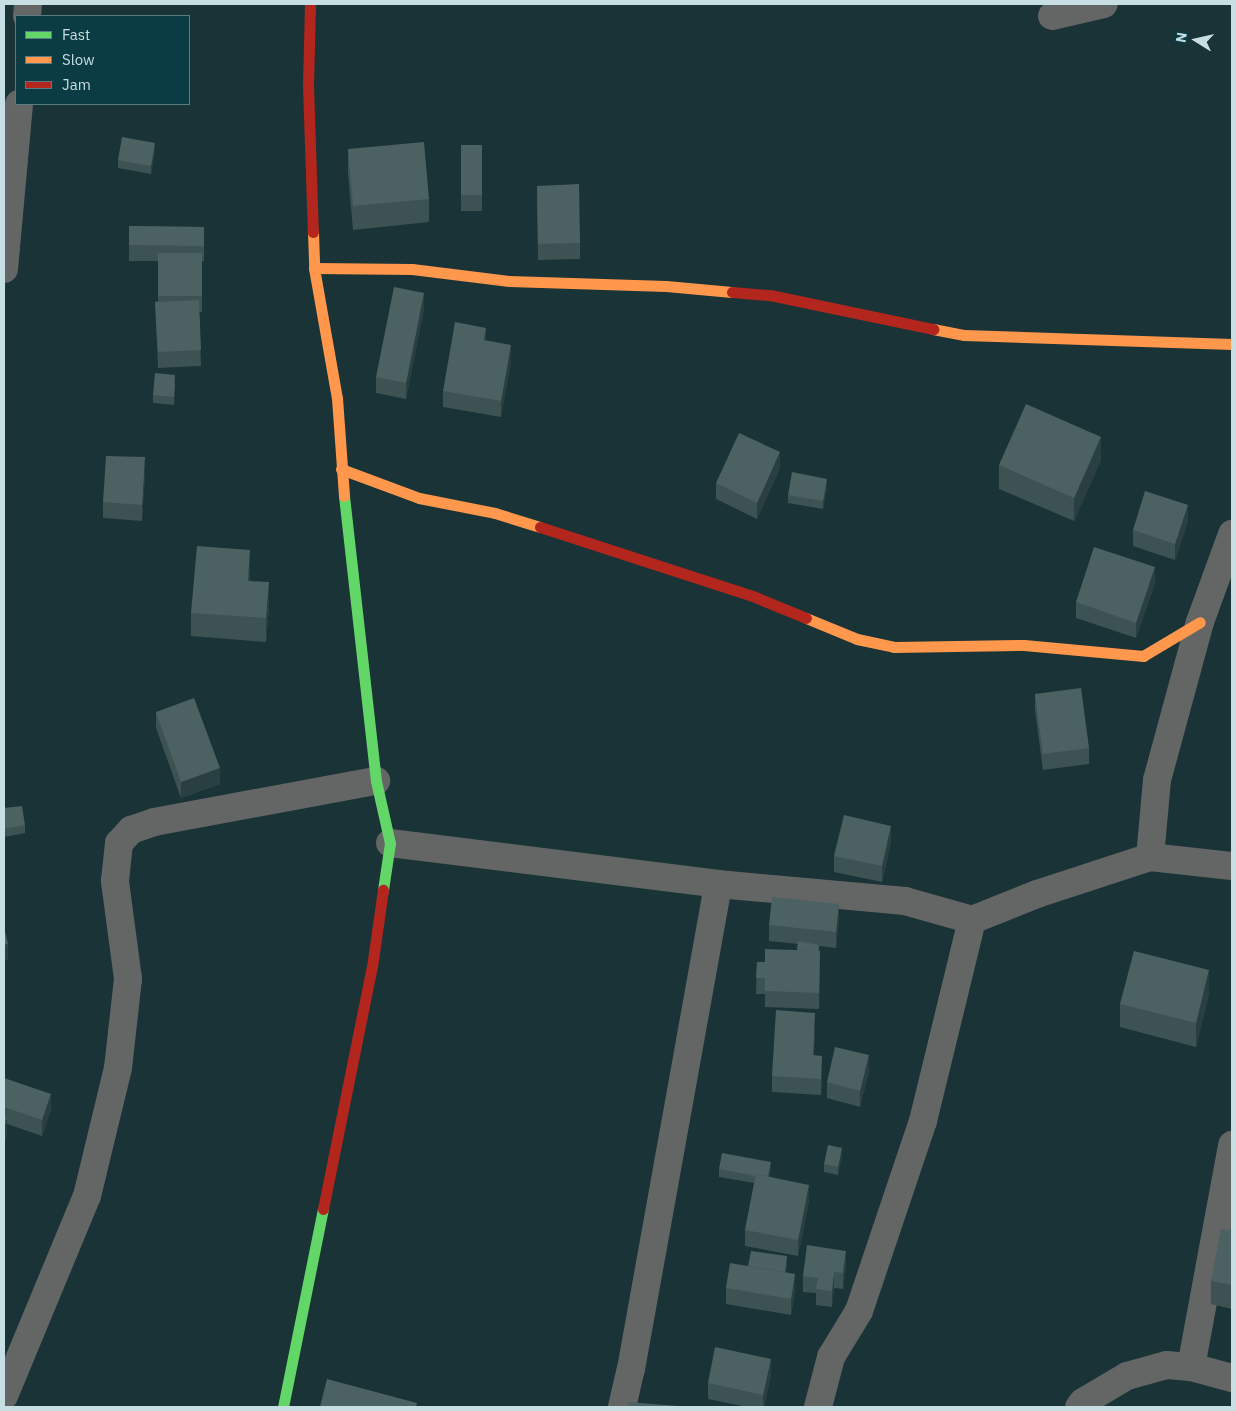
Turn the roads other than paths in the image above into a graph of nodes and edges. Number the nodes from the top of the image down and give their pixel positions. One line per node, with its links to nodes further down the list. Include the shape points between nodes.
1 (310, 4): 5 (street, via 308,85)
2 (1104, 4): 3 (street)
3 (1052, 16)
4 (19, 105): 6 (street)
5 (314, 268): 7 (street, via 412,269 508,281 666,286 770,295 964,335); 8 (street, via 337,398)
6 (4, 269)
7 (1232, 344)
8 (341, 469): 10 (street, via 419,498 495,513 606,548 755,596 857,639 894,647 1024,645 1144,656); 11 (street)
9 (1232, 534): 10 (street)
10 (1200, 622): 13 (street, via 1158,780)
11 (376, 780): 12 (street); 20 (street, via 154,822 131,830 119,843 115,881 128,979 118,1068 87,1196)
12 (390, 843): 15 (street); 21 (street, via 372,967)
13 (1150, 858): 14 (street); 16 (street, via 1037,894)
14 (1232, 866)
15 (718, 884): 16 (street, via 905,901); 22 (street)
16 (972, 920): 23 (street, via 920,1130 859,1311 831,1357)
17 (1232, 1144): 18 (street)
18 (1191, 1367): 19 (street); 24 (street, via 1167,1365 1128,1376)
19 (1232, 1378)
20 (4, 1396)
21 (283, 1407)
22 (622, 1407)
23 (818, 1407)
24 (1079, 1407)

